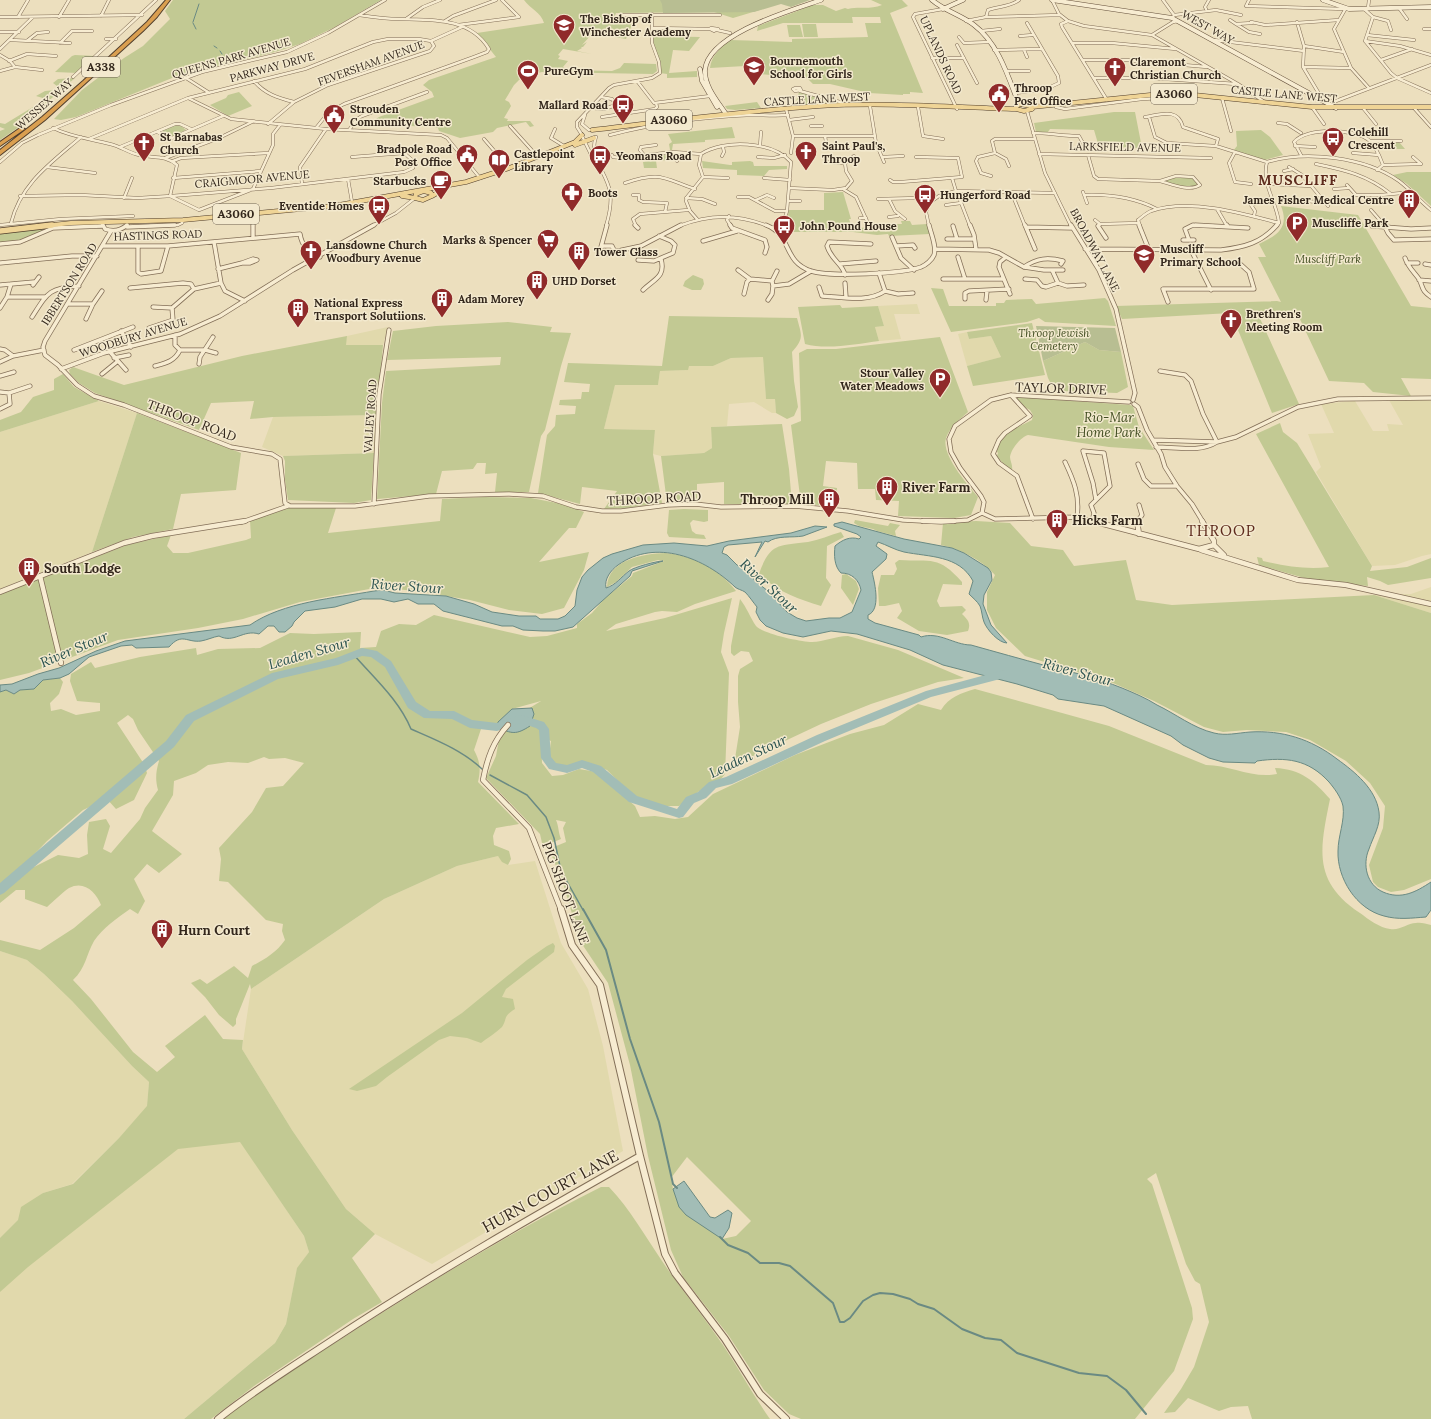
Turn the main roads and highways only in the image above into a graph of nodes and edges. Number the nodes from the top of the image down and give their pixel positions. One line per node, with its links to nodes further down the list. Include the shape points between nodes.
1 (161, 0): 7 (highway, WESSEX WAY / A338)
2 (168, 0): 7 (highway, WESSEX WAY / A338, via 143,28)
3 (1066, 105): 4 (main road, CASTLE LANE WEST / A3060, via 1160,94 1185,94 1312,107); 5 (main road, CASTLE LANE WEST / A3060); 5 (main road, CASTLE LANE WEST / A3060)
4 (1431, 107)
5 (1032, 108): 6 (main road, A3060, via 1027,111); 6 (main road, A3060, via 1021,104 1017,105)
6 (1016, 109): 8 (main road, CASTLE LANE WEST / A3060, via 844,105 720,114)
7 (51, 110): 13 (highway); 14 (highway, WESSEX WAY / A338); 15 (highway, WESSEX WAY / A338); 16 (highway)
8 (626, 127): 9 (main road, CASTLE LANE WEST / A3060); 11 (main road, CASTLE LANE WEST / A3060)
9 (591, 130): 10 (main road); 12 (main road, via 598,133)
10 (582, 135): 12 (main road, via 586,138); 17 (main road, A3060, via 577,141 509,168 480,178)
11 (608, 135)
12 (595, 138): 20 (main road, via 508,171 442,190)
13 (0, 144)
14 (0, 149)
15 (0, 153)
16 (1, 160)
17 (430, 189): 18 (main road, A3060); 19 (main road, A3060)
18 (412, 191): 19 (main road, A3060); 22 (main road, A3060)
19 (422, 192): 20 (main road, via 431,193); 21 (main road, via 416,194)
20 (432, 196): 21 (main road, via 423,200)
21 (415, 198): 22 (main road, A3060, via 401,196)
22 (333, 206): 23 (main road, A3060, via 128,224)
23 (71, 223): 24 (main road, A3060); 24 (main road, A3060, via 34,222)
24 (0, 229)

